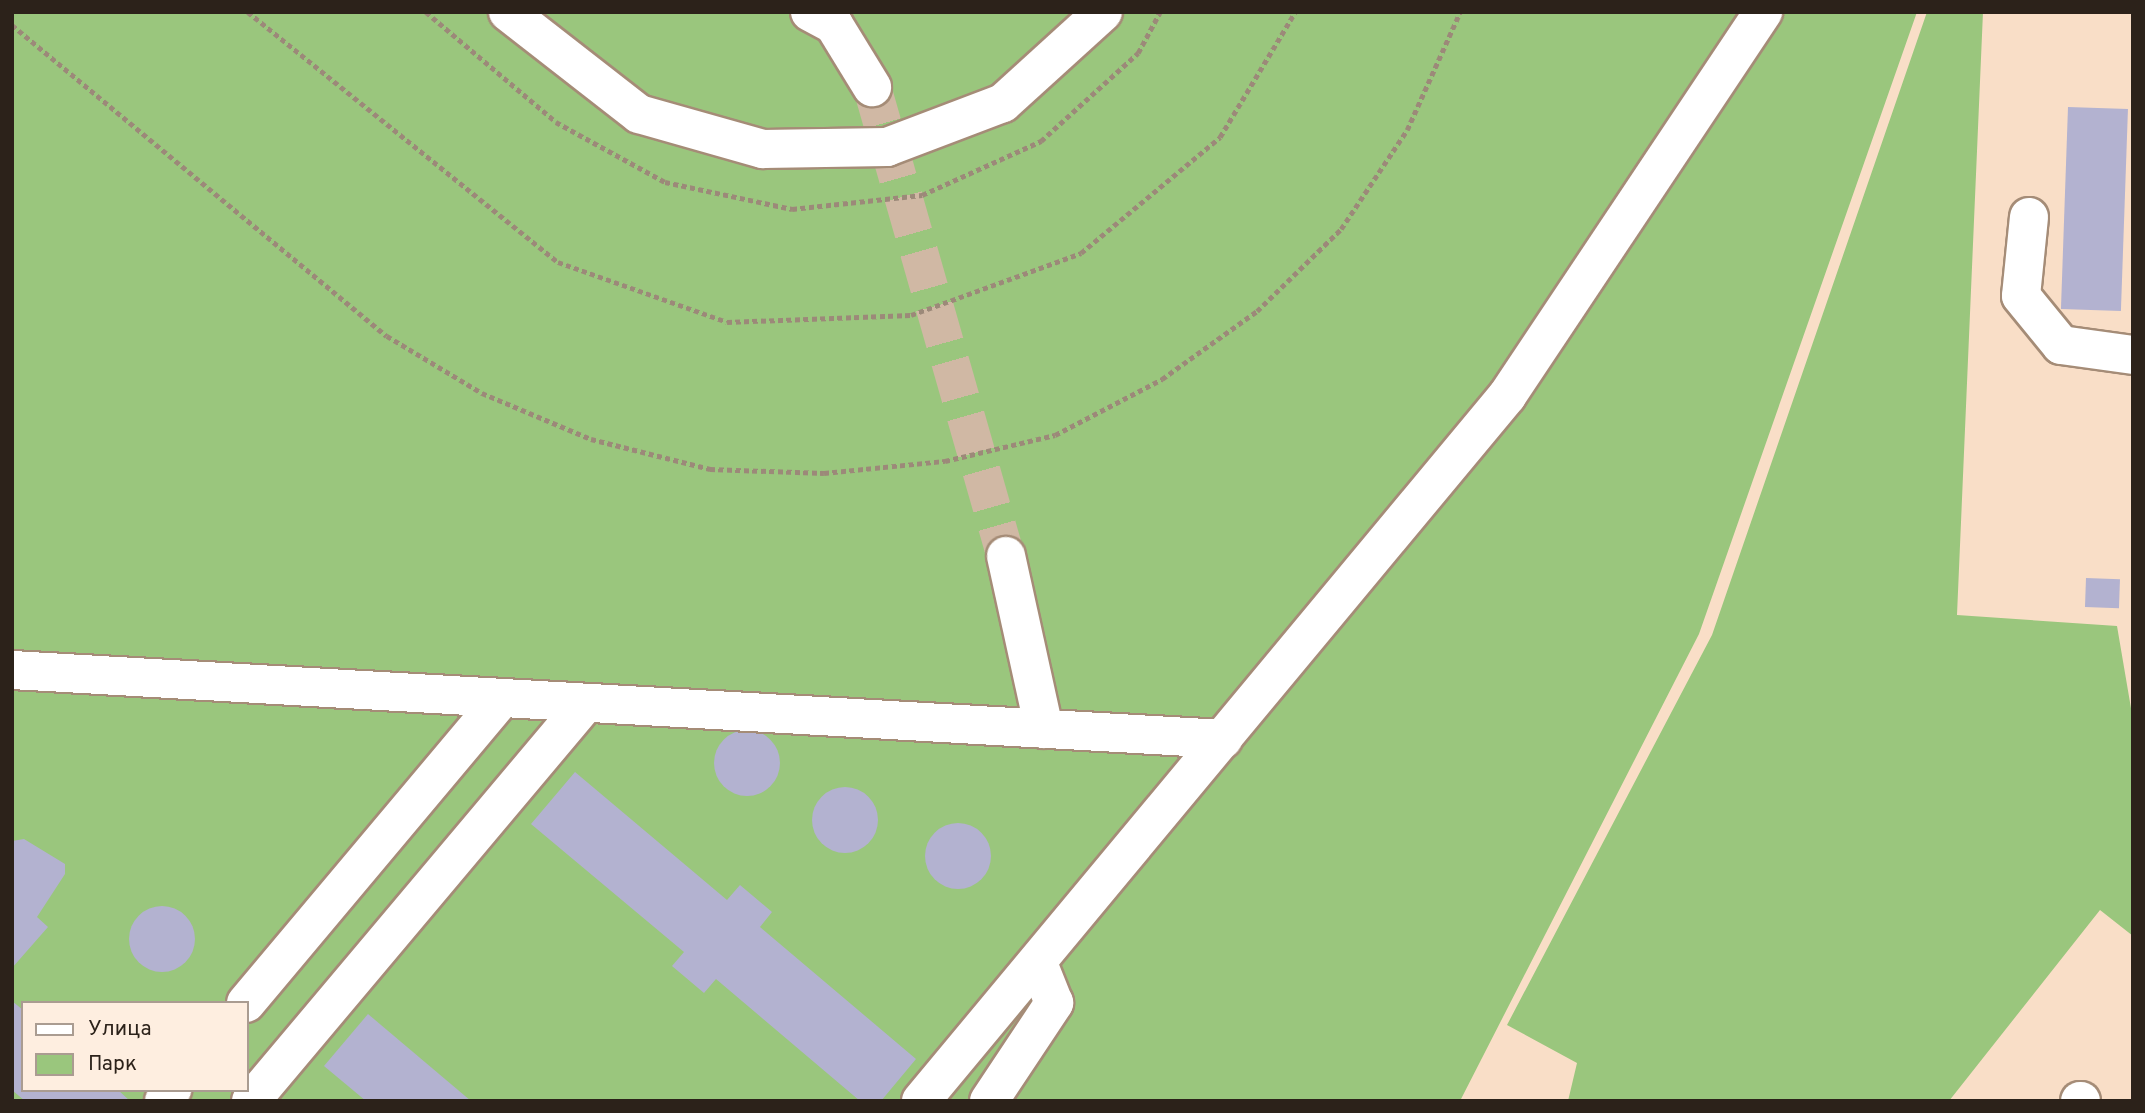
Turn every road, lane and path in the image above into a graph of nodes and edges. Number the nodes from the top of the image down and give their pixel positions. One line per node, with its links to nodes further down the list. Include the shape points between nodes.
1 (248, 12): 5 (path, via 558,262 727,322 911,315 1081,253 1220,138)
2 (508, 12): 4 (lane, via 639,114 763,149 887,147 1003,103)
3 (810, 12): 9 (lane, via 834,25)
4 (1103, 12)
5 (1295, 12)
6 (1460, 12): 8 (path, via 1407,130 1341,229 1257,311 1162,379 1055,435 945,461 824,473 710,468 591,439 482,393 387,336)
7 (1763, 12): 17 (lane, via 1507,396)
8 (12, 24)
9 (872, 87)
10 (2028, 217): 11 (lane, via 2021,296 2061,345)
11 (2133, 355)
12 (1006, 556): 16 (lane)
13 (12, 670): 14 (lane)
14 (502, 698): 15 (lane); 19 (lane)
15 (584, 705): 16 (lane); 20 (lane)
16 (1044, 729): 17 (lane)
17 (1223, 739): 18 (lane)
18 (1038, 962): 21 (lane); 22 (lane, via 1054,1003)
19 (248, 1001)
20 (251, 1101)
21 (921, 1101)
22 (989, 1101)

